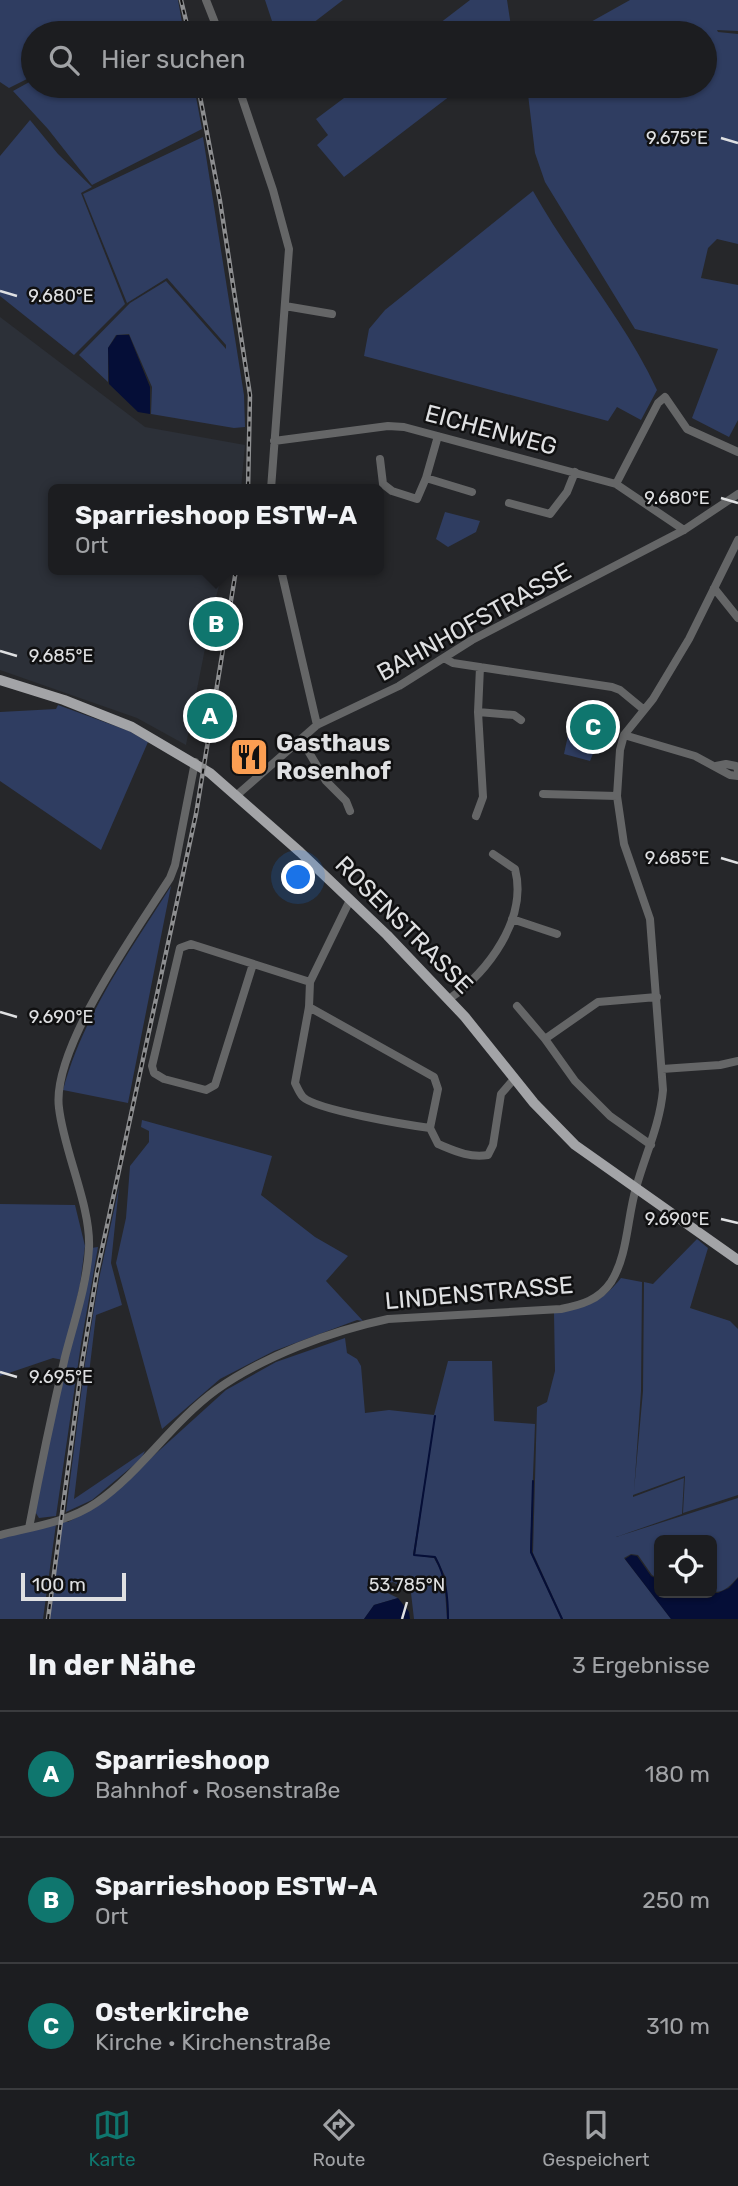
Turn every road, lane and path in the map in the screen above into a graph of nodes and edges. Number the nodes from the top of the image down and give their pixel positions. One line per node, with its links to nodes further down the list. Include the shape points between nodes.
1 (206, 0): 2 (street)
2 (214, 21)
3 (242, 98): 4 (street, via 289,249)
4 (285, 306): 5 (street); 7 (street)
5 (332, 314)
6 (438, 436): 7 (street, EICHENWEG, via 388,426); 10 (street, EICHENWEG); 11 (street)
7 (274, 441): 12 (street)
8 (738, 452): 14 (street, via 687,429 665,397 658,402)
9 (380, 459): 13 (street)
10 (575, 472): 14 (street, EICHENWEG); 18 (street, via 550,514)
11 (426, 478): 15 (street, via 417,499); 16 (street)
12 (271, 484)
13 (383, 484)
14 (616, 484): 19 (street, EICHENWEG)
15 (384, 485)
16 (472, 492)
17 (738, 494): 19 (street, BAHNHOFSTRASSE)
18 (509, 503)
19 (684, 530): 24 (street, BAHNHOFSTRASSE)
20 (738, 540): 22 (street)
21 (282, 575): 30 (street)
22 (714, 587): 23 (street); 27 (street, via 689,639)
23 (738, 618)
24 (444, 658): 25 (street); 30 (street, BAHNHOFSTRASSE)
25 (480, 667): 27 (street, via 612,687); 28 (street)
26 (0, 680): 33 (main road, ROSENSTRASSE, via 132,727)
27 (643, 709): 31 (street)
28 (478, 712): 29 (street, via 514,715); 41 (street, via 483,797)
29 (521, 720)
30 (317, 726): 32 (street, BAHNHOFSTRASSE)
31 (624, 735): 34 (street); 39 (street, LINDENSTRASSE)
32 (301, 739): 38 (street, BAHNHOFSTRASSE); 40 (street)
33 (195, 762): 38 (main road, ROSENSTRASSE); 60 (street, via 170,878 80,1026 58,1095 89,1248)
34 (716, 766): 35 (street, via 726,764); 36 (street)
35 (738, 770)
36 (738, 776)
37 (543, 794): 39 (street)
38 (237, 795): 43 (main road, ROSENSTRASSE)
39 (617, 796): 48 (street, LINDENSTRASSE, via 624,844 650,919)
40 (350, 811)
41 (476, 816)
42 (493, 853): 44 (street, via 515,869 519,884)
43 (350, 900): 47 (street); 49 (main road, ROSENSTRASSE)
44 (512, 919): 45 (street); 49 (street, via 491,960)
45 (557, 934)
46 (253, 964): 46 (street, via 191,944 180,948 154,1073 206,1090 215,1085); 47 (street)
47 (310, 982): 51 (street)
48 (657, 997): 52 (street, via 598,1002); 54 (street, LINDENSTRASSE)
49 (449, 999): 55 (main road, ROSENSTRASSE)
50 (517, 1006): 52 (street)
51 (309, 1007): 56 (street, via 434,1077 439,1089); 56 (street, via 295,1083 304,1099)
52 (545, 1039): 57 (street, via 583,1089 610,1116)
53 (738, 1061): 54 (street)
54 (662, 1069): 57 (street, LINDENSTRASSE, via 661,1110)
55 (514, 1079): 56 (street, via 500,1094 488,1155 462,1154 438,1144); 58 (main road, ROSENSTRASSE, via 575,1145)
56 (430, 1128)
57 (651, 1145): 58 (street, LINDENSTRASSE)
58 (636, 1188): 59 (main road, ROSENSTRASSE); 60 (street, LINDENSTRASSE, via 619,1265 610,1283 581,1305 404,1317 367,1324 286,1353 232,1380 175,1425 126,1479 94,1504)
59 (738, 1260)
60 (29, 1528): 61 (street, LINDENSTRASSE)
61 (0, 1535)

